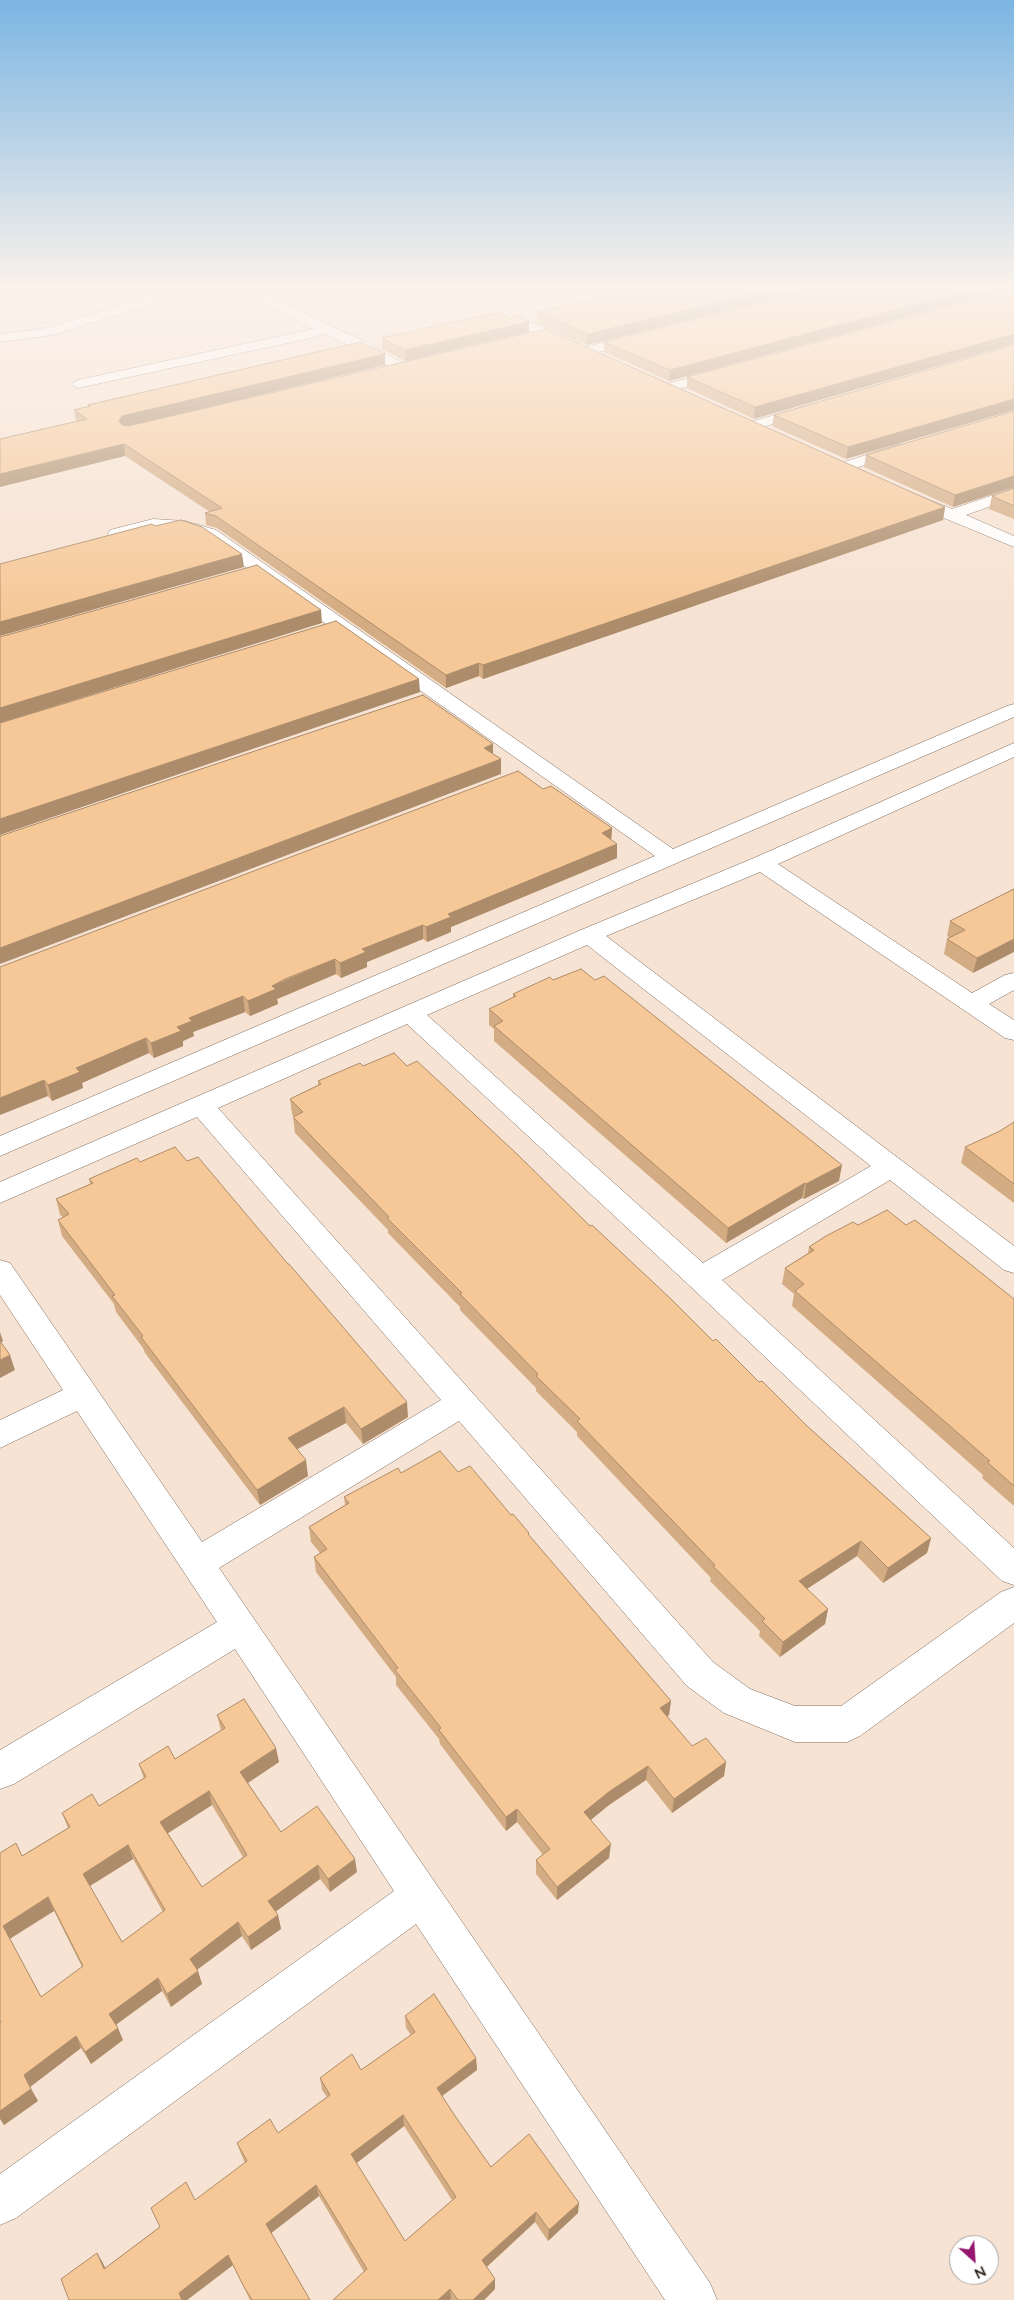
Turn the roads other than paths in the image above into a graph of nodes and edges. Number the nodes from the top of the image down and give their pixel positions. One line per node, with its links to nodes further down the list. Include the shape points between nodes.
1 (826, 404): 2 (street, via 747,424)
2 (769, 434)
3 (919, 443): 5 (street)
4 (827, 460): 5 (street)
5 (843, 466): 6 (street)
6 (867, 477)
7 (899, 492): 9 (street)
8 (1014, 493): 9 (street)
9 (950, 514): 11 (street)
10 (96, 539): 12 (street, via 154,524 185,526 210,534)
11 (1014, 542)
12 (261, 570): 13 (street); 14 (street)
13 (242, 575)
14 (340, 626): 15 (street); 18 (street, via 429,698)
15 (321, 631)
16 (1014, 710): 20 (street)
17 (1014, 749): 21 (street)
18 (542, 768): 19 (street); 20 (street)
19 (515, 778)
20 (670, 857): 28 (street)
21 (762, 863): 22 (street); 24 (street)
22 (588, 935): 25 (street); 29 (street)
23 (1014, 980): 24 (street)
24 (972, 1003): 26 (street)
25 (410, 1014): 27 (street); 33 (street)
26 (1014, 1032)
27 (200, 1105): 30 (street); 35 (street)
28 (0, 1147)
29 (891, 1168): 31 (street); 33 (street)
30 (0, 1193)
31 (1014, 1262)
32 (0, 1271): 34 (street)
33 (701, 1278): 38 (street)
34 (83, 1394): 36 (street); 37 (street)
35 (462, 1403): 37 (street); 39 (street, via 700,1674 737,1701 795,1724 846,1724)
36 (0, 1435)
37 (197, 1563): 40 (street)
38 (1014, 1570)
39 (1014, 1603)
40 (240, 1627): 41 (street); 42 (street)
41 (0, 1771)
42 (421, 1896): 43 (street); 44 (street)
43 (0, 2202)
44 (689, 2298)

